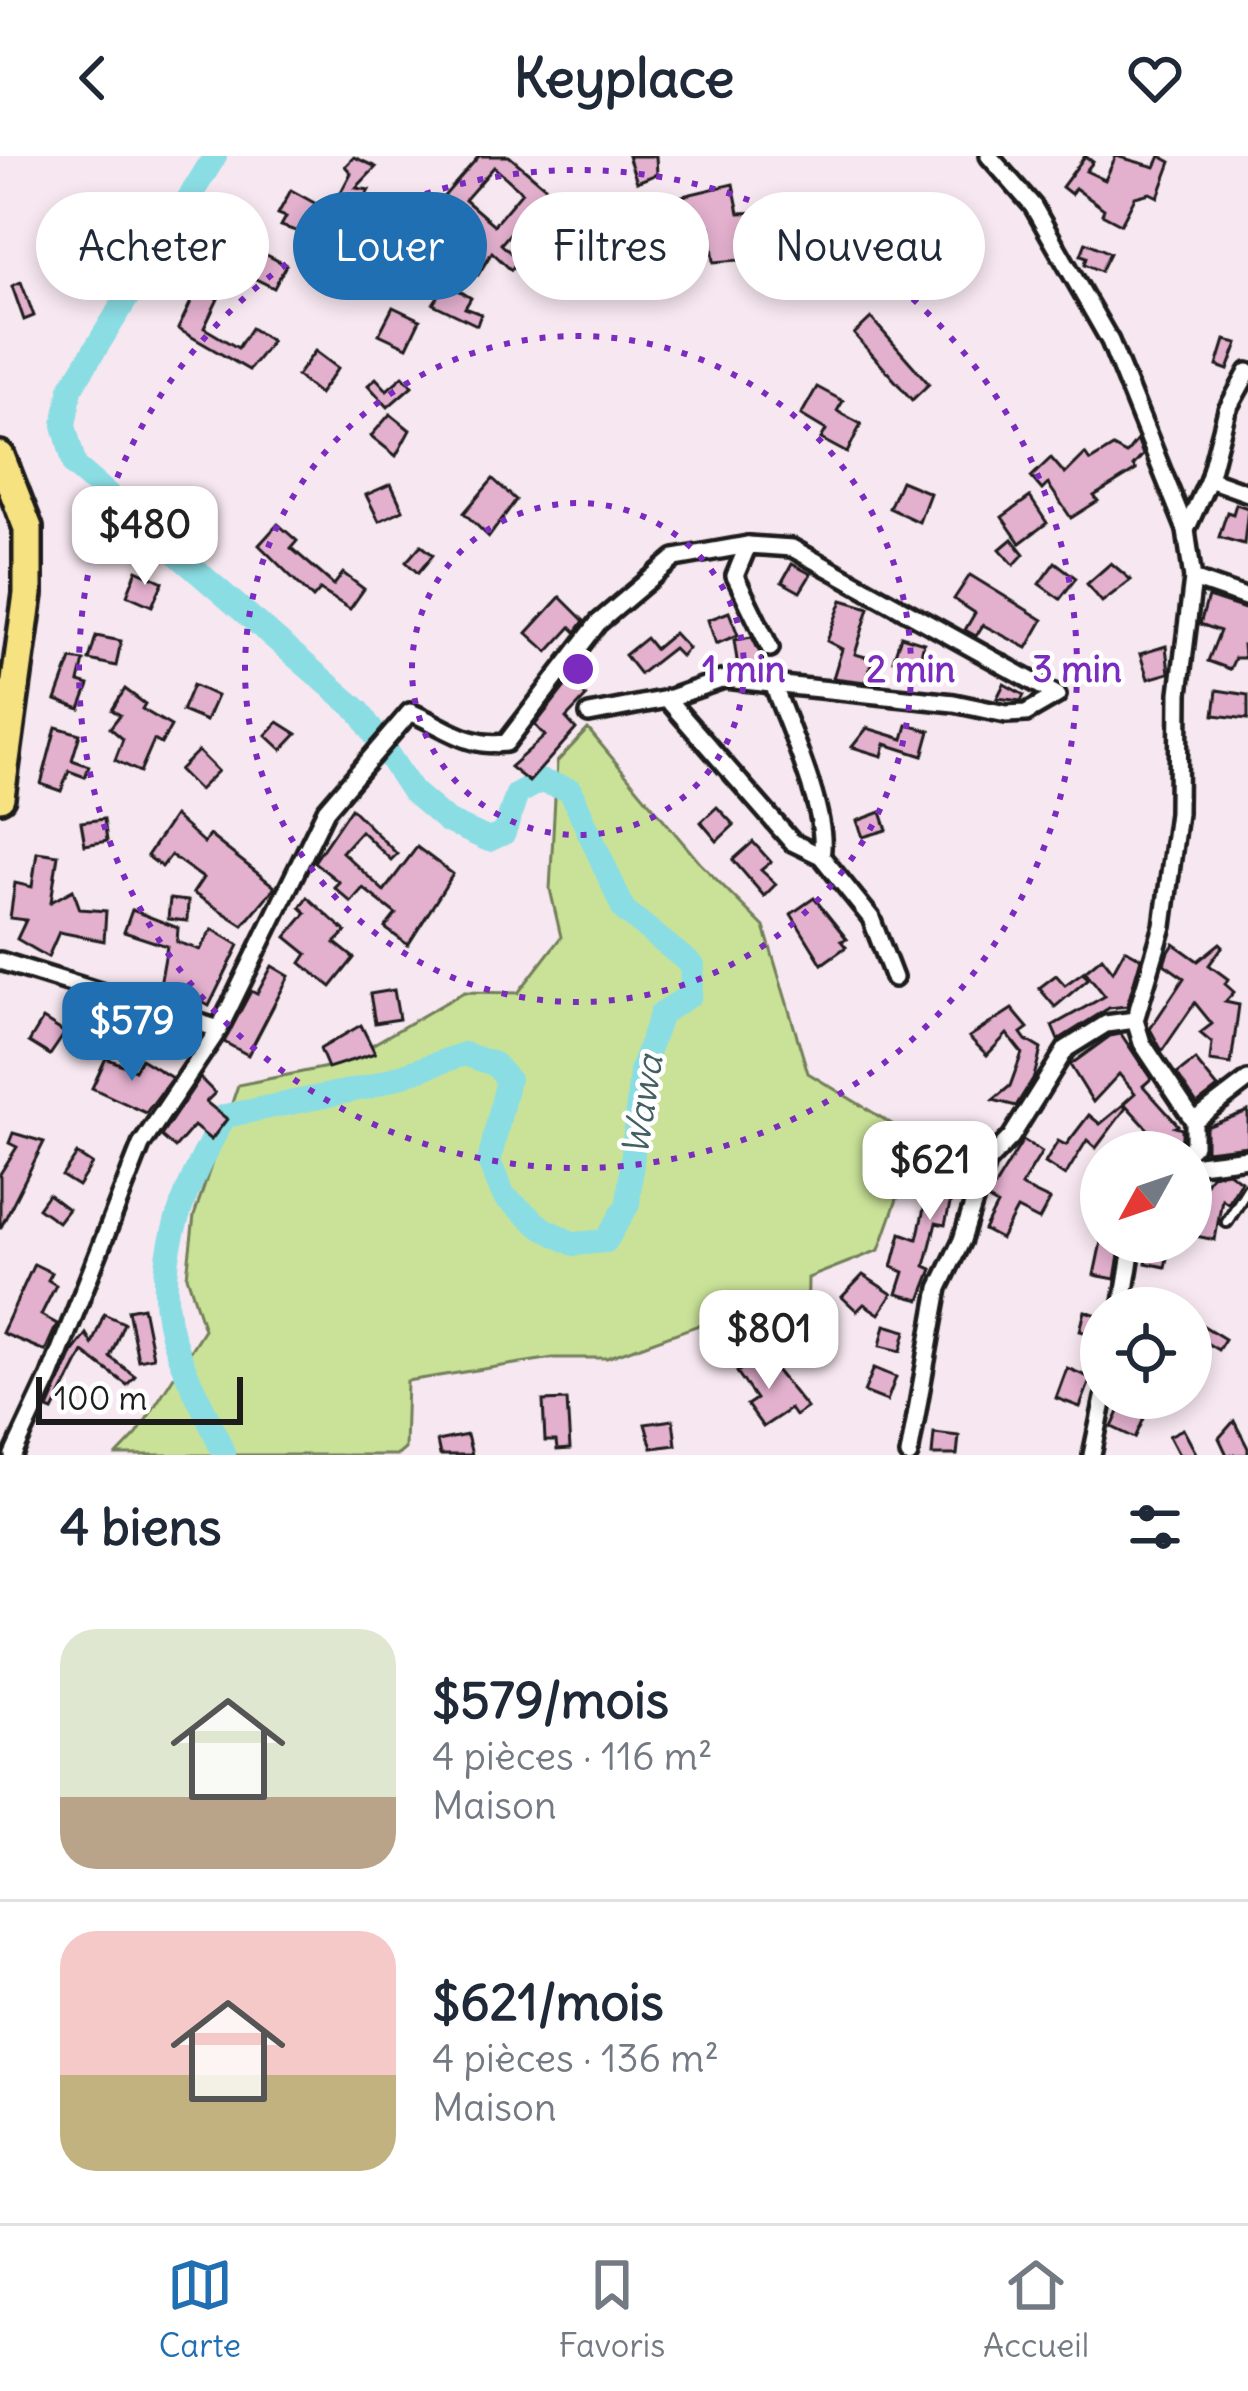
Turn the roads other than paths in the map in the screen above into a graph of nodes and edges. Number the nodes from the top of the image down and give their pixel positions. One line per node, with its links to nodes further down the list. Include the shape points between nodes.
1 (989, 156): 6 (street, via 1033,206 1110,341)
2 (1248, 372): 4 (street, via 1227,410)
3 (0, 456): 14 (highway, via 28,528 28,594)
4 (1209, 479): 5 (street); 6 (street)
5 (1248, 493)
6 (1186, 530): 8 (street)
7 (748, 545): 10 (street, via 735,576); 11 (street, via 792,548 1057,695 1026,713 1006,714); 19 (street, via 675,558 598,623 506,743 459,740 412,711 326,810)
8 (1193, 579): 9 (street); 18 (street, via 1179,693 1178,813 1163,926)
9 (1248, 598)
10 (770, 648)
11 (774, 686): 12 (street, via 724,679); 15 (street, via 812,799)
12 (667, 699): 13 (street); 15 (street, via 792,842)
13 (589, 714)
14 (0, 797)
15 (821, 856): 17 (street, via 871,918)
16 (0, 961): 19 (street)
17 (894, 978)
18 (1135, 1020): 21 (street); 29 (street, via 1106,1024 1066,1049 986,1163 940,1288)
19 (219, 1029): 28 (street, via 140,1145)
20 (1248, 1080): 21 (street)
21 (1194, 1121): 22 (street)
22 (1194, 1131)
23 (1248, 1158): 24 (street)
24 (1212, 1163)
25 (1248, 1188): 26 (lane)
26 (1227, 1222)
27 (1100, 1419): 30 (street)
28 (13, 1455)
29 (909, 1455)
30 (1092, 1455)

